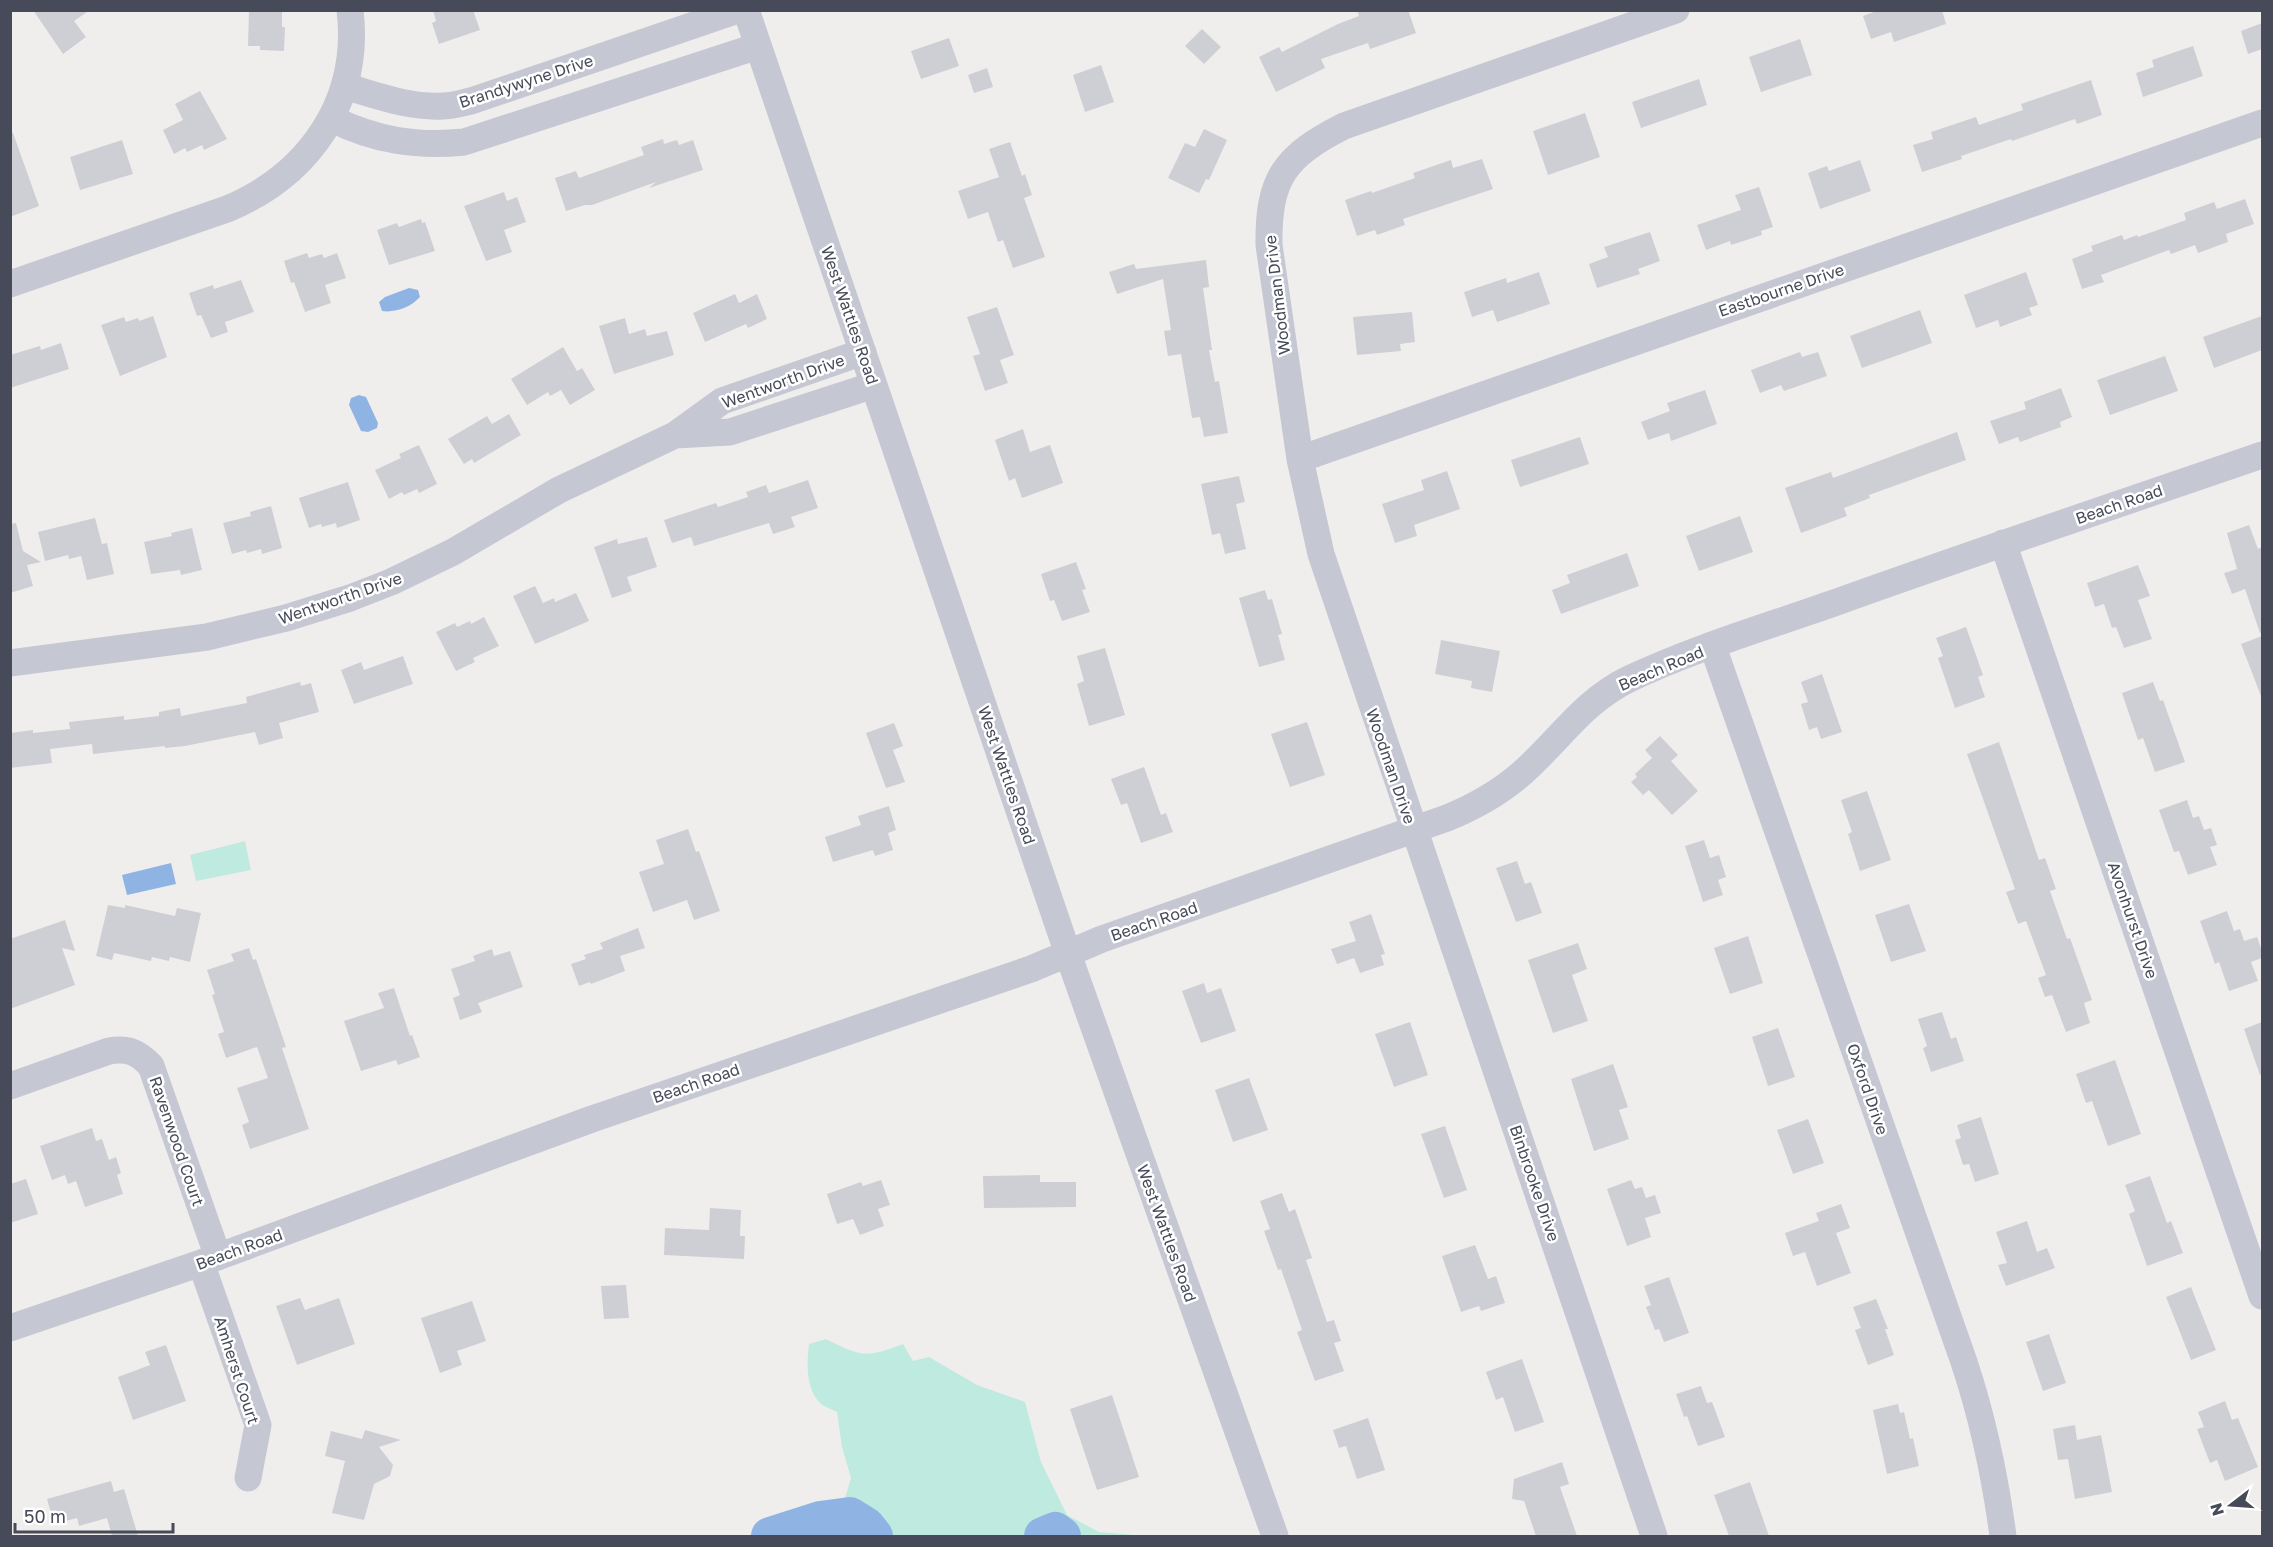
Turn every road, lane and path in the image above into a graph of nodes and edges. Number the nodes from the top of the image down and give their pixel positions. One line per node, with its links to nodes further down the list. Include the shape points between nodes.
1 (350, 10): 6 (street, via 352,36)
2 (738, 10): 6 (street, Brandywyne Drive, via 471,101 443,106 388,100)
3 (746, 10): 5 (street, West Wattles Road)
4 (1676, 10): 14 (street, Woodman Drive, via 1344,126 1299,153 1273,193 1269,245)
5 (758, 46): 7 (street, via 464,142 399,142); 10 (street, West Wattles Road)
6 (344, 86): 7 (street)
7 (332, 119): 9 (street, via 303,159 251,199)
8 (2262, 123): 14 (street, Eastbourne Drive)
9 (10, 284)
10 (863, 352): 11 (street, West Wattles Road); 12 (street, Wentworth Drive, via 722,401)
11 (874, 385): 12 (street, Wentworth Drive, via 730,432); 19 (street, West Wattles Road)
12 (675, 435): 17 (street, Wentworth Drive, via 559,490 453,552 350,598 207,637)
13 (2262, 455): 15 (street, Beach Road)
14 (1300, 459): 18 (street, Woodman Drive, via 1321,554)
15 (2003, 543): 16 (street, Beach Road); 22 (street, Avonhurst Drive)
16 (1713, 646): 18 (street, Beach Road, via 1654,668 1607,692 1588,705 1502,790 1465,811); 27 (street, Oxford Drive, via 1964,1362 1991,1457)
17 (10, 663)
18 (1413, 831): 19 (street, Beach Road); 26 (street, Binbrooke Drive)
19 (1068, 954): 21 (street, Beach Road, via 592,1119); 25 (street, West Wattles Road)
20 (10, 1086): 21 (street, Ravenwood Court, via 109,1051 130,1050 142,1056 151,1066)
21 (209, 1260): 23 (street, Beach Road); 24 (street, Amherst Court, via 258,1425)
22 (2262, 1296)
23 (10, 1328)
24 (248, 1478)
25 (1275, 1536)
26 (1654, 1536)
27 (2003, 1536)

